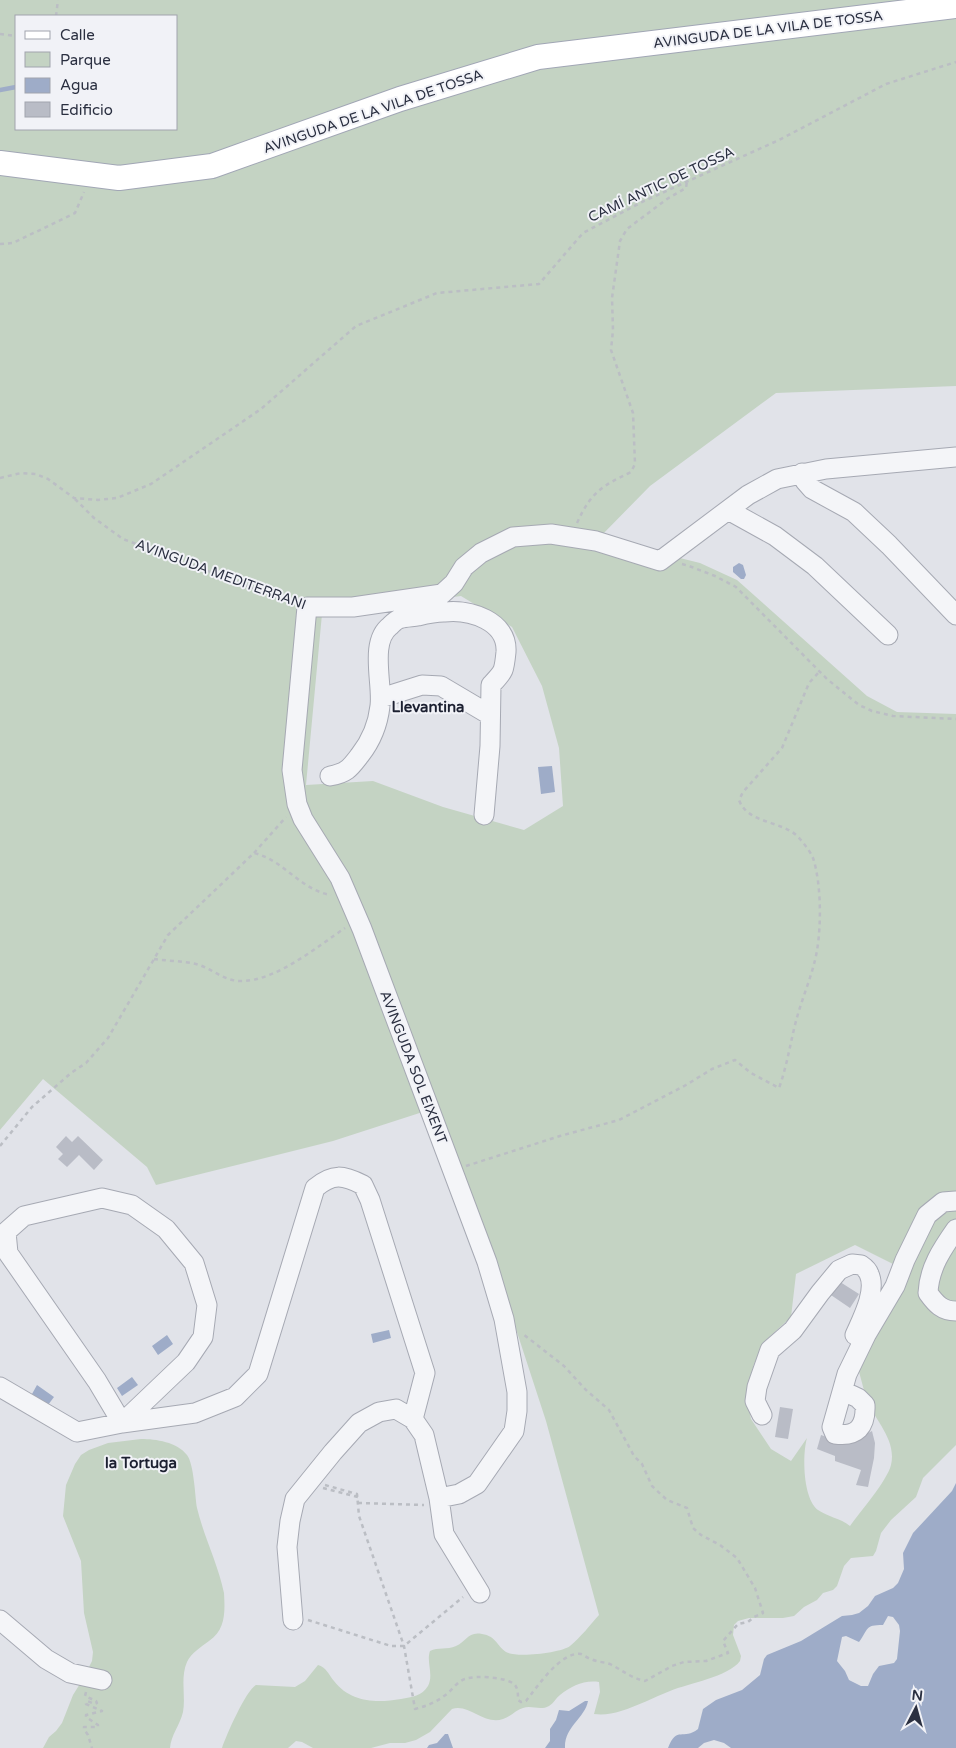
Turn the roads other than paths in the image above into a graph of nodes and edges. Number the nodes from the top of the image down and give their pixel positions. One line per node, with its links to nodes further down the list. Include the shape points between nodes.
1 (956, 6): 2 (main road, AVINGUDA DE LA VILA DE TOSSA, via 538,58 400,99 212,166 119,178)
2 (0, 163)
3 (956, 457): 4 (street)
4 (802, 473): 5 (street, via 777,479); 8 (street, via 812,489 854,512)
5 (728, 510): 6 (street, via 660,561 596,540 550,534 513,537 481,553 464,567); 9 (street, via 775,536 815,566)
6 (444, 603): 7 (street, AVINGUDA MEDITERRANI); 10 (street, via 398,619 385,629 378,650); 11 (street, via 490,622 503,634 506,649 504,671 490,685)
7 (306, 607): 23 (street, AVINGUDA SOL EIXENT, via 292,770 298,808 347,892 488,1262 504,1319 517,1392 514,1431 477,1484 459,1494)
8 (956, 615)
9 (888, 635)
10 (381, 698): 11 (street, via 422,685 441,686); 12 (street, via 376,726 367,745 344,774)
11 (490, 715): 13 (street)
12 (330, 776)
13 (484, 815)
14 (956, 1201): 17 (street, via 943,1202 927,1215 896,1286 866,1336)
15 (956, 1229): 16 (street, via 931,1272 928,1293 941,1308)
16 (956, 1311)
17 (850, 1371): 19 (street); 20 (street, via 850,1353 872,1288 869,1273 861,1265 852,1264 839,1270 794,1330 770,1350 755,1401)
18 (0, 1387): 22 (street, via 77,1432)
19 (843, 1391)
20 (762, 1415)
21 (413, 1419): 22 (street, via 426,1373 370,1200 363,1185 347,1177 334,1177 315,1188 258,1374 235,1398 195,1413); 23 (street, via 424,1435); 26 (street, via 396,1409 379,1412 359,1423 295,1498 287,1547)
22 (122, 1424): 22 (street, via 186,1362 203,1337 207,1305 194,1263 166,1229 132,1204 102,1198 24,1216 6,1232 8,1253 97,1381)
23 (433, 1501): 24 (street, via 444,1534)
24 (478, 1590)
25 (0, 1620): 27 (street, via 46,1659)
26 (293, 1620)
27 (94, 1685)

